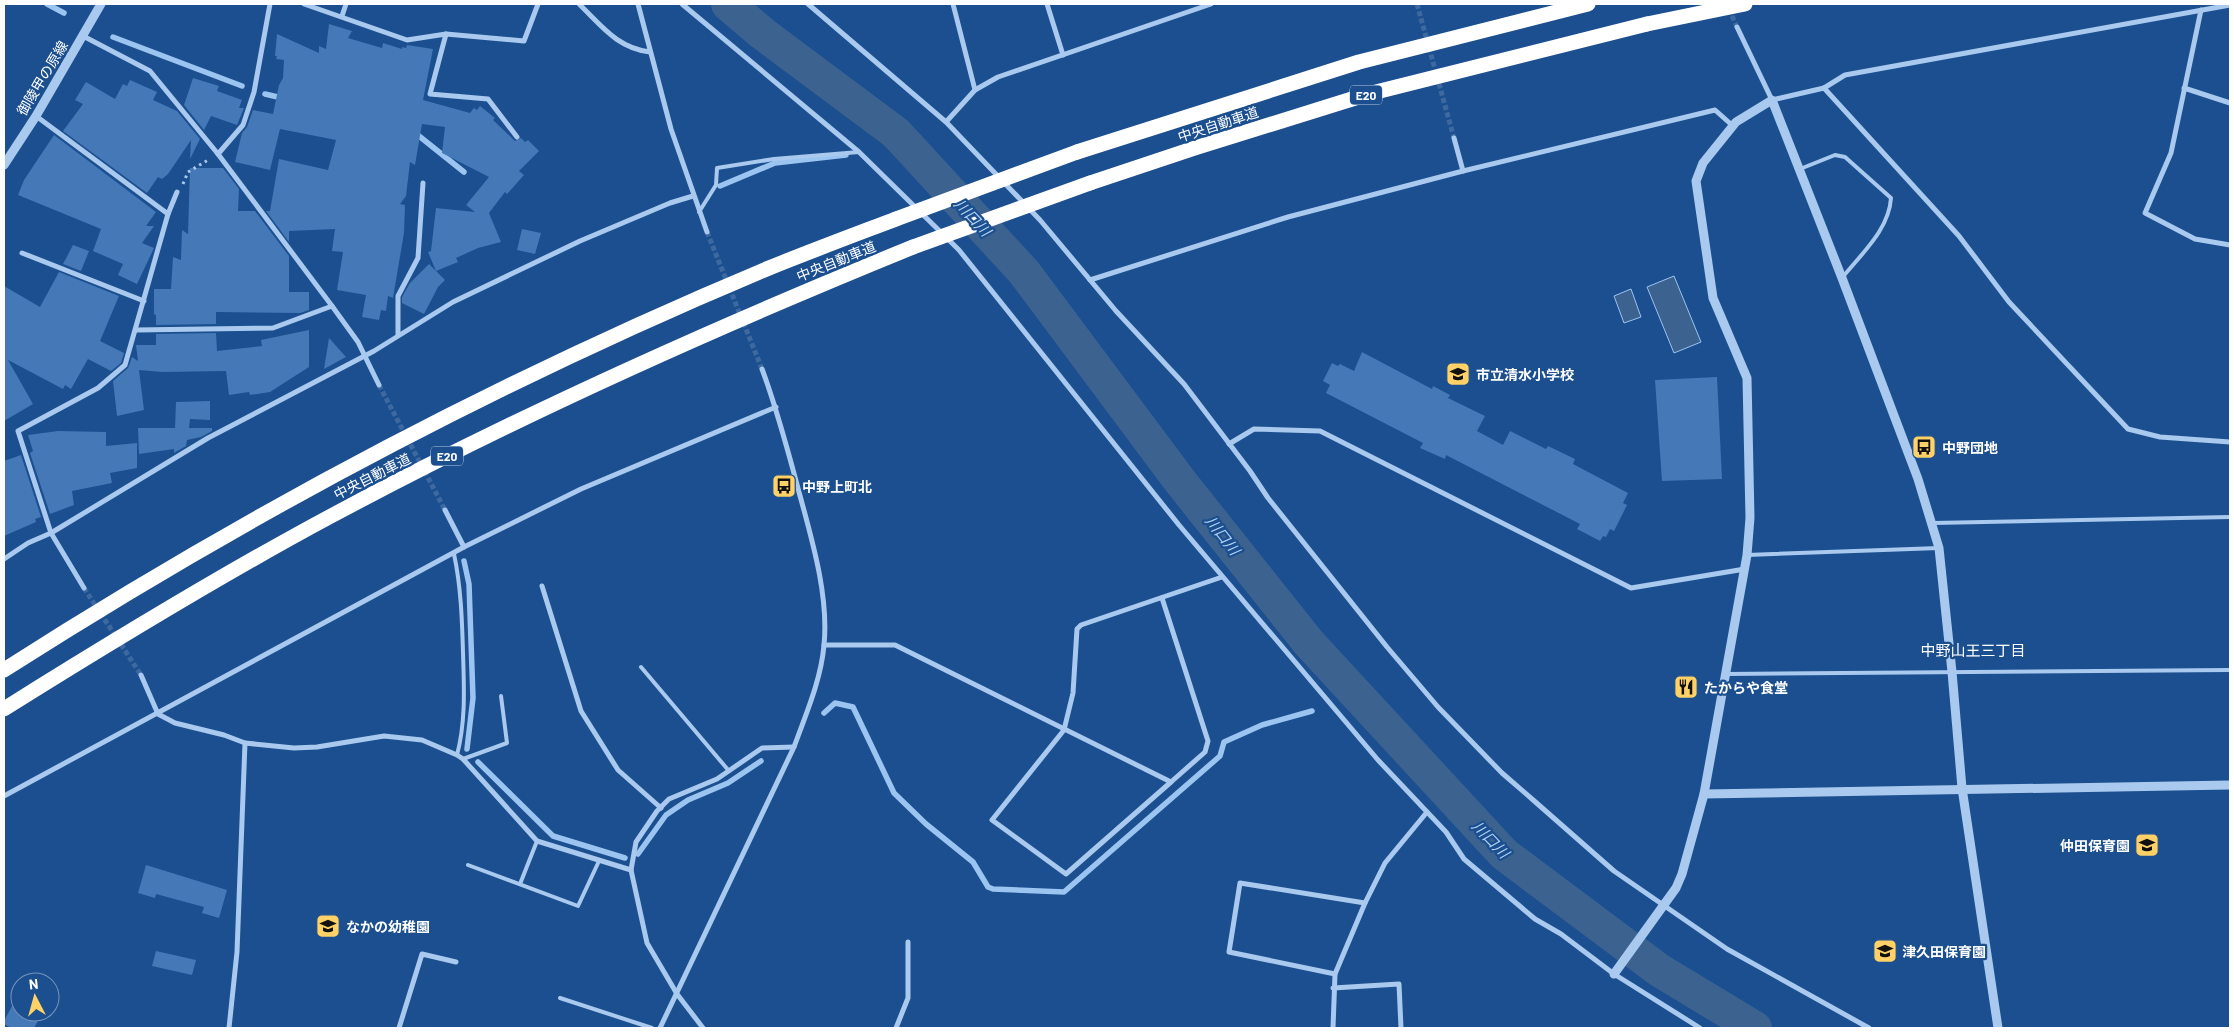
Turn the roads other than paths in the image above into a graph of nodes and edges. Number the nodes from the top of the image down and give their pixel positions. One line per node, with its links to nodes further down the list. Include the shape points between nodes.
1 (101, 4): 20 (street, 御陵甲の原線)
2 (270, 4): 34 (street, via 254,92 243,125)
3 (304, 4): 17 (street)
4 (346, 4): 17 (street)
5 (538, 4): 19 (street, via 524,41)
6 (579, 4): 21 (street, via 622,44)
7 (638, 4): 21 (street)
8 (682, 4): 33 (street)
9 (808, 4): 29 (street)
10 (952, 4): 25 (street)
11 (1046, 4): 22 (street)
12 (1211, 4): 22 (street)
13 (1588, 4): 74 (highway, 中央自動車道 / E20, bridge, via 1359,62 1077,152 769,269 548,368 430,426 197,552)
14 (1745, 4): 80 (highway, 中央自動車道 / E20, bridge, via 1647,24 1368,94 1090,183 913,247 661,353 447,456 214,581)
15 (2229, 6): 16 (street)
16 (2201, 10): 23 (street, via 1845,75); 24 (street)
17 (342, 16): 19 (street, via 406,40)
18 (1737, 27): 26 (street)
19 (446, 34): 31 (street, via 430,94 488,99)
20 (83, 36): 28 (street, 御陵甲の原線); 34 (street, via 150,71)
21 (650, 52): 40 (street)
22 (1063, 55): 25 (street, via 1013,71)
23 (1824, 88): 26 (street); 56 (street, via 1959,236 2009,302 2128,428 2160,437)
24 (2184, 88): 27 (street); 44 (street, via 2171,152 2145,213 2195,239)
25 (975, 90): 29 (street)
26 (1772, 100): 30 (street); 36 (street)
27 (2230, 103)
28 (36, 116): 35 (street, 御陵甲の原線); 42 (street)
29 (946, 122): 47 (street, via 1040,220)
30 (1733, 126): 37 (street, via 1715,110); 65 (street, via 1703,163 1696,181 1713,298 1747,378 1750,518)
31 (517, 137)
32 (1454, 138): 37 (street)
33 (859, 152): 41 (lane, via 774,159 717,168 716,185); 68 (street, via 959,250)
34 (218, 154): 49 (street)
35 (5, 161)
36 (1800, 170): 46 (street); 46 (lane, via 1835,155 1845,157 1890,198 1885,223)
37 (1463, 171): 47 (street, via 1288,217)
38 (423, 183): 51 (street, via 418,258 398,296)
39 (177, 192): 42 (street)
40 (693, 196): 41 (street); 51 (street, via 572,245 453,302)
41 (699, 212): 43 (street)
42 (168, 214): 48 (street)
43 (708, 232)
44 (2230, 245)
45 (22, 253): 48 (street)
46 (1842, 278): 60 (street)
47 (1090, 280): 57 (street, via 1184,384)
48 (144, 301): 50 (street)
49 (332, 306): 50 (street, via 273,328); 52 (street)
50 (136, 330): 61 (street, via 125,365 98,388 18,431)
51 (398, 335): 52 (street)
52 (365, 356): 54 (street); 61 (street, via 208,438)
53 (762, 369): 55 (street)
54 (379, 385)
55 (776, 407): 62 (street, via 581,489); 72 (street, via 822,588)
56 (2230, 442)
57 (1229, 444): 67 (street, via 1254,429 1320,431 1631,588); 101 (street, via 1315,558 1438,707 1502,773)
58 (445, 510): 62 (street)
59 (2230, 517): 60 (lane)
60 (1932, 523): 63 (street)
61 (50, 533): 66 (street, via 28,543); 70 (street)
62 (464, 547): 64 (street)
63 (1939, 548): 65 (lane); 76 (street)
64 (454, 554): 81 (street); 85 (lane, via 461,585 465,700)
65 (1747, 555): 67 (street)
66 (4, 560)
67 (1746, 568): 77 (street)
68 (1222, 577): 71 (street); 94 (street, via 1378,760)
69 (542, 586): 93 (street, via 580,711 618,770)
70 (84, 588)
71 (1162, 598): 82 (street, via 1081,624 1076,629 1073,693); 88 (street, via 1208,741 1205,752)
72 (824, 645): 82 (street, via 894,645); 84 (street, via 812,701)
73 (641, 667): 87 (lane)
74 (4, 670)
75 (2230, 670): 76 (lane)
76 (1952, 672): 77 (lane); 90 (street)
77 (1726, 674): 91 (street)
78 (141, 675): 81 (street)
79 (501, 696): 86 (lane, via 506,743)
80 (4, 709)
81 (158, 714): 83 (street, via 175,723); 92 (street)
82 (1064, 730): 88 (street); 88 (street, via 992,820 1066,874)
83 (245, 743): 85 (street, via 317,747 384,736 422,740); 109 (street, via 237,952)
84 (794, 747): 87 (street, via 762,748); 107 (street)
85 (457, 755): 86 (street)
86 (463, 759): 95 (street)
87 (729, 771): 93 (street, via 718,779 669,799)
88 (1171, 782)
89 (2230, 785): 90 (street)
90 (1962, 788): 91 (street); 119 (street)
91 (1704, 794): 101 (street, via 1682,874)
92 (4, 796)
93 (661, 808): 98 (street, via 636,842)
94 (1427, 812): 100 (street, via 1385,862); 104 (street, via 1446,832 1464,859 1491,882 1535,919)
95 (537, 841): 96 (street); 99 (lane)
96 (599, 861): 98 (street); 99 (lane, via 578,906)
97 (468, 865): 99 (lane)
98 (631, 870): 107 (street, via 647,943)
99 (520, 884)
100 (1365, 903): 105 (street); 105 (street, via 1240,884 1229,952)
101 (1661, 908): 104 (street); 118 (street, via 1748,963)
102 (908, 942): 114 (street, via 908,998)
103 (456, 962): 110 (street, via 422,954)
104 (1616, 971): 117 (street)
105 (1335, 974): 106 (street)
106 (1334, 988): 115 (street); 116 (street, via 1399,984)
107 (677, 994): 112 (street); 113 (street)
108 (560, 998): 111 (lane)
109 (229, 1028)
110 (399, 1028)
111 (652, 1028)
112 (660, 1028)
113 (703, 1028)
114 (896, 1028)
115 (1333, 1028)
116 (1401, 1028)
117 (1700, 1028)
118 (1869, 1028)
119 (1998, 1028)

